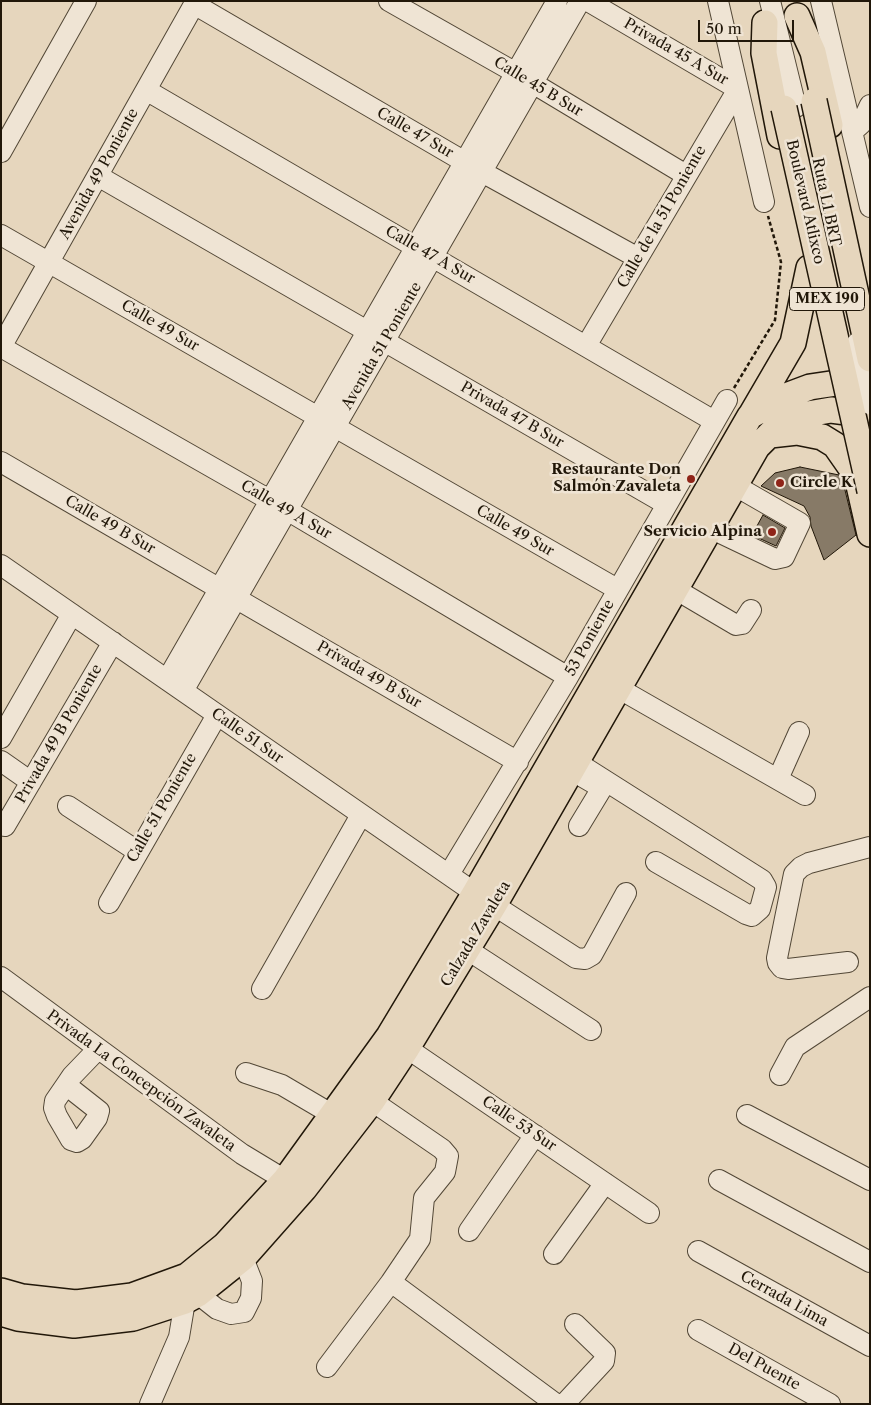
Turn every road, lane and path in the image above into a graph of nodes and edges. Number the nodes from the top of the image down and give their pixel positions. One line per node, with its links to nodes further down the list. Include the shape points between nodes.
1 (86, 1): 18 (street)
2 (389, 1): 11 (street, Calle 45 B Sur)
3 (557, 1): 11 (street, Avenida 51 Poniente)
4 (580, 1): 12 (street, Avenida 51 Poniente)
5 (588, 1): 13 (street, Privada 45 A Sur)
6 (718, 1): 13 (street)
7 (821, 1): 17 (street)
8 (195, 3): 14 (street, Avenida 49 Poniente); 19 (street, Calle 47 Sur)
9 (791, 6): 15 (main road, Boulevard Atlixco / MEX 190); 31 (main road, via 813,52)
10 (765, 8): 15 (main road, Boulevard Atlixco / MEX 190); 30 (main road, via 766,72)
11 (516, 73): 12 (street, Calle 45 B Sur); 19 (street, Avenida 51 Poniente)
12 (533, 83): 20 (street, Avenida 51 Poniente); 21 (street, Calle 45 B Sur)
13 (738, 88): 21 (street, Calle de la 51 Poniente); 23 (street)
14 (146, 90): 22 (street, Avenida 49 Poniente); 26 (street, Calle 47 A Sur)
15 (800, 105): 38 (main road, Boulevard Atlixco / MEX 190, bridge); 42 (street, Ruta L1 BRT, bridge); 50 (street, Ruta L1 BRT); 52 (main road, Boulevard Atlixco / MEX 190, bridge)
16 (870, 105): 17 (street, via 861,124)
17 (852, 132): 24 (street)
18 (1, 152)
19 (464, 162): 20 (street, Calle 47 Sur); 26 (street, Avenida 51 Poniente)
20 (482, 172): 27 (street, Avenida 51 Poniente); 28 (street, Calle 47 Sur)
21 (686, 175): 28 (street, Calle de la 51 Poniente)
22 (98, 176): 29 (street, Avenida 49 Poniente); 32 (street)
23 (764, 202): 41 (path, via 781,262 775,320)
24 (870, 207)
25 (1, 235): 29 (street, Calle 49 Sur)
26 (416, 247): 27 (street, Calle 47 A Sur); 32 (street, Avenida 51 Poniente)
27 (433, 257): 34 (street, Avenida 51 Poniente); 36 (street, Calle 47 A Sur)
28 (638, 258): 36 (street, Calle de la 51 Poniente)
29 (49, 262): 37 (street, Avenida 49 Poniente); 46 (street, Calle 49 Sur)
30 (810, 268): 35 (main road); 45 (main road, Calzada Zavaleta, via 793,343)
31 (870, 305)
32 (367, 332): 46 (street, Avenida 51 Poniente)
33 (870, 337): 35 (main road, via 845,346)
34 (384, 341): 48 (street, Avenida 51 Poniente); 55 (street, Privada 47 B Sur)
35 (828, 344): 39 (main road)
36 (586, 346): 47 (street, Calle 47 A Sur)
37 (1, 347): 54 (street, Calle 49 A Sur)
38 (870, 359)
39 (837, 383): 40 (main road); 43 (main road); 45 (main road, via 810,387 786,396)
40 (870, 387)
41 (727, 400): 47 (street, 53 Poniente)
42 (870, 404)
43 (844, 410): 44 (main road, Calzada Zavaleta); 49 (main road, Calzada Zavaleta, via 821,410 802,415 784,423); 52 (main road)
44 (870, 415)
45 (750, 416): 90 (main road, Calzada Zavaleta)
46 (318, 417): 54 (street, Avenida 51 Poniente)
47 (714, 421): 55 (street, 53 Poniente)
48 (335, 426): 56 (street, Avenida 51 Poniente); 61 (street, Calle 49 Sur)
49 (768, 436): 52 (main road, via 797,432 822,437 835,445); 53 (main road, Calzada Zavaleta, via 753,453)
50 (870, 445)
51 (1, 462): 60 (street, Calle 49 B Sur)
52 (865, 475): 58 (main road)
53 (734, 485): 57 (main road, Calzada Zavaleta); 57 (street, via 799,521 801,525 784,557 776,559)
54 (270, 500): 56 (street, Calle 49 A Sur); 60 (street, Avenida 51 Poniente)
55 (666, 504): 61 (street, 53 Poniente)
56 (287, 510): 63 (street, Avenida 51 Poniente); 67 (street, Calle 49 A Sur)
57 (710, 528): 62 (main road, Calzada Zavaleta)
58 (870, 534)
59 (1, 565): 65 (street, Calle 51 Sur)
60 (219, 588): 63 (street, Privada 49 B Sur); 68 (street, Avenida 51 Poniente)
61 (617, 589): 67 (street, 53 Poniente)
62 (675, 589): 64 (street, via 736,625 742,624); 69 (main road, Calzada Zavaleta)
63 (237, 598): 70 (street, Avenida 51 Poniente); 75 (street, Privada 49 B Sur)
64 (751, 610)
65 (72, 614): 66 (street, Calle 51 Sur); 73 (street)
66 (113, 642): 68 (street, Calle 51 Sur); 78 (street, Privada 49 B Poniente)
67 (568, 677): 75 (street, 53 Poniente)
68 (167, 680): 70 (street, Calle 51 Sur)
69 (618, 688): 76 (main road, Calzada Zavaleta); 77 (street)
70 (183, 691): 71 (street, Calle 51 Sur)
71 (217, 714): 82 (street, Calle 51 Sur); 86 (street, Calle 51 Poniente)
72 (799, 732): 77 (street)
73 (1, 738)
74 (1, 762): 78 (street)
75 (518, 762): 88 (street, 53 Poniente)
76 (574, 766): 79 (street); 90 (main road, Calzada Zavaleta)
77 (778, 779): 80 (street)
78 (31, 782): 83 (street, Privada 49 B Poniente)
79 (604, 784): 84 (street); 87 (street, via 762,880 766,887 760,909 752,916 746,914)
80 (805, 795)
81 (68, 806): 86 (street)
82 (361, 815): 88 (street, Calle 51 Sur); 95 (street)
83 (5, 826)
84 (579, 826)
85 (870, 847): 93 (street, via 809,863 794,874 777,958 778,964 788,969)
86 (137, 851): 91 (street, Calle 51 Poniente)
87 (656, 862)
88 (449, 874): 90 (street, Calle 51 Sur)
89 (626, 893): 90 (street, Calle 51 Sur, via 592,955 585,960 576,958)
90 (485, 899): 92 (main road, Calzada Zavaleta); 98 (main road, Calzada Zavaleta)
91 (109, 903)
92 (468, 950): 97 (street); 98 (main road, Calzada Zavaleta)
93 (848, 962)
94 (1, 977): 99 (street, Privada La Concepción Zavaleta)
95 (262, 990)
96 (870, 997): 101 (street, via 795,1047)
97 (591, 1030)
98 (398, 1042): 103 (main road, Calzada Zavaleta); 104 (main road, Calzada Zavaleta); 106 (street, Calle 53 Sur)
99 (97, 1050): 102 (street); 107 (street, Privada La Concepción Zavaleta, via 242,1154)
100 (246, 1073): 104 (street, via 282,1085)
101 (780, 1075)
102 (66, 1085)
103 (372, 1101): 115 (main road, Calzada Zavaleta, via 304,1189); 117 (street, via 448,1156 445,1172 424,1198 420,1239)
104 (333, 1115): 107 (main road, Calzada Zavaleta)
105 (747, 1115): 109 (street)
106 (535, 1135): 110 (street, Calle 53 Sur); 112 (street)
107 (285, 1180): 118 (main road, Calzada Zavaleta, via 226,1245 187,1276 132,1296 76,1303 22,1297)
108 (719, 1180): 116 (street)
109 (870, 1180)
110 (605, 1183): 111 (street, Calle 53 Sur); 114 (street)
111 (649, 1213)
112 (469, 1231)
113 (698, 1251): 123 (street, Cerrada Lima)
114 (554, 1254)
115 (243, 1258): 119 (main road, Calzada Zavaleta); 119 (street, via 252,1281 251,1298 244,1312 231,1314)
116 (870, 1262)
117 (391, 1282): 124 (street); 126 (street)
118 (1, 1291)
119 (192, 1297): 120 (main road, Calzada Zavaleta, via 133,1318 74,1325); 125 (street, via 179,1337)
120 (1, 1313)
121 (575, 1324): 127 (street, via 605,1353 604,1361)
122 (698, 1330): 128 (street, Del Puente)
123 (870, 1346)
124 (327, 1367)
125 (150, 1404)
126 (556, 1404)
127 (562, 1404)
128 (830, 1404)

